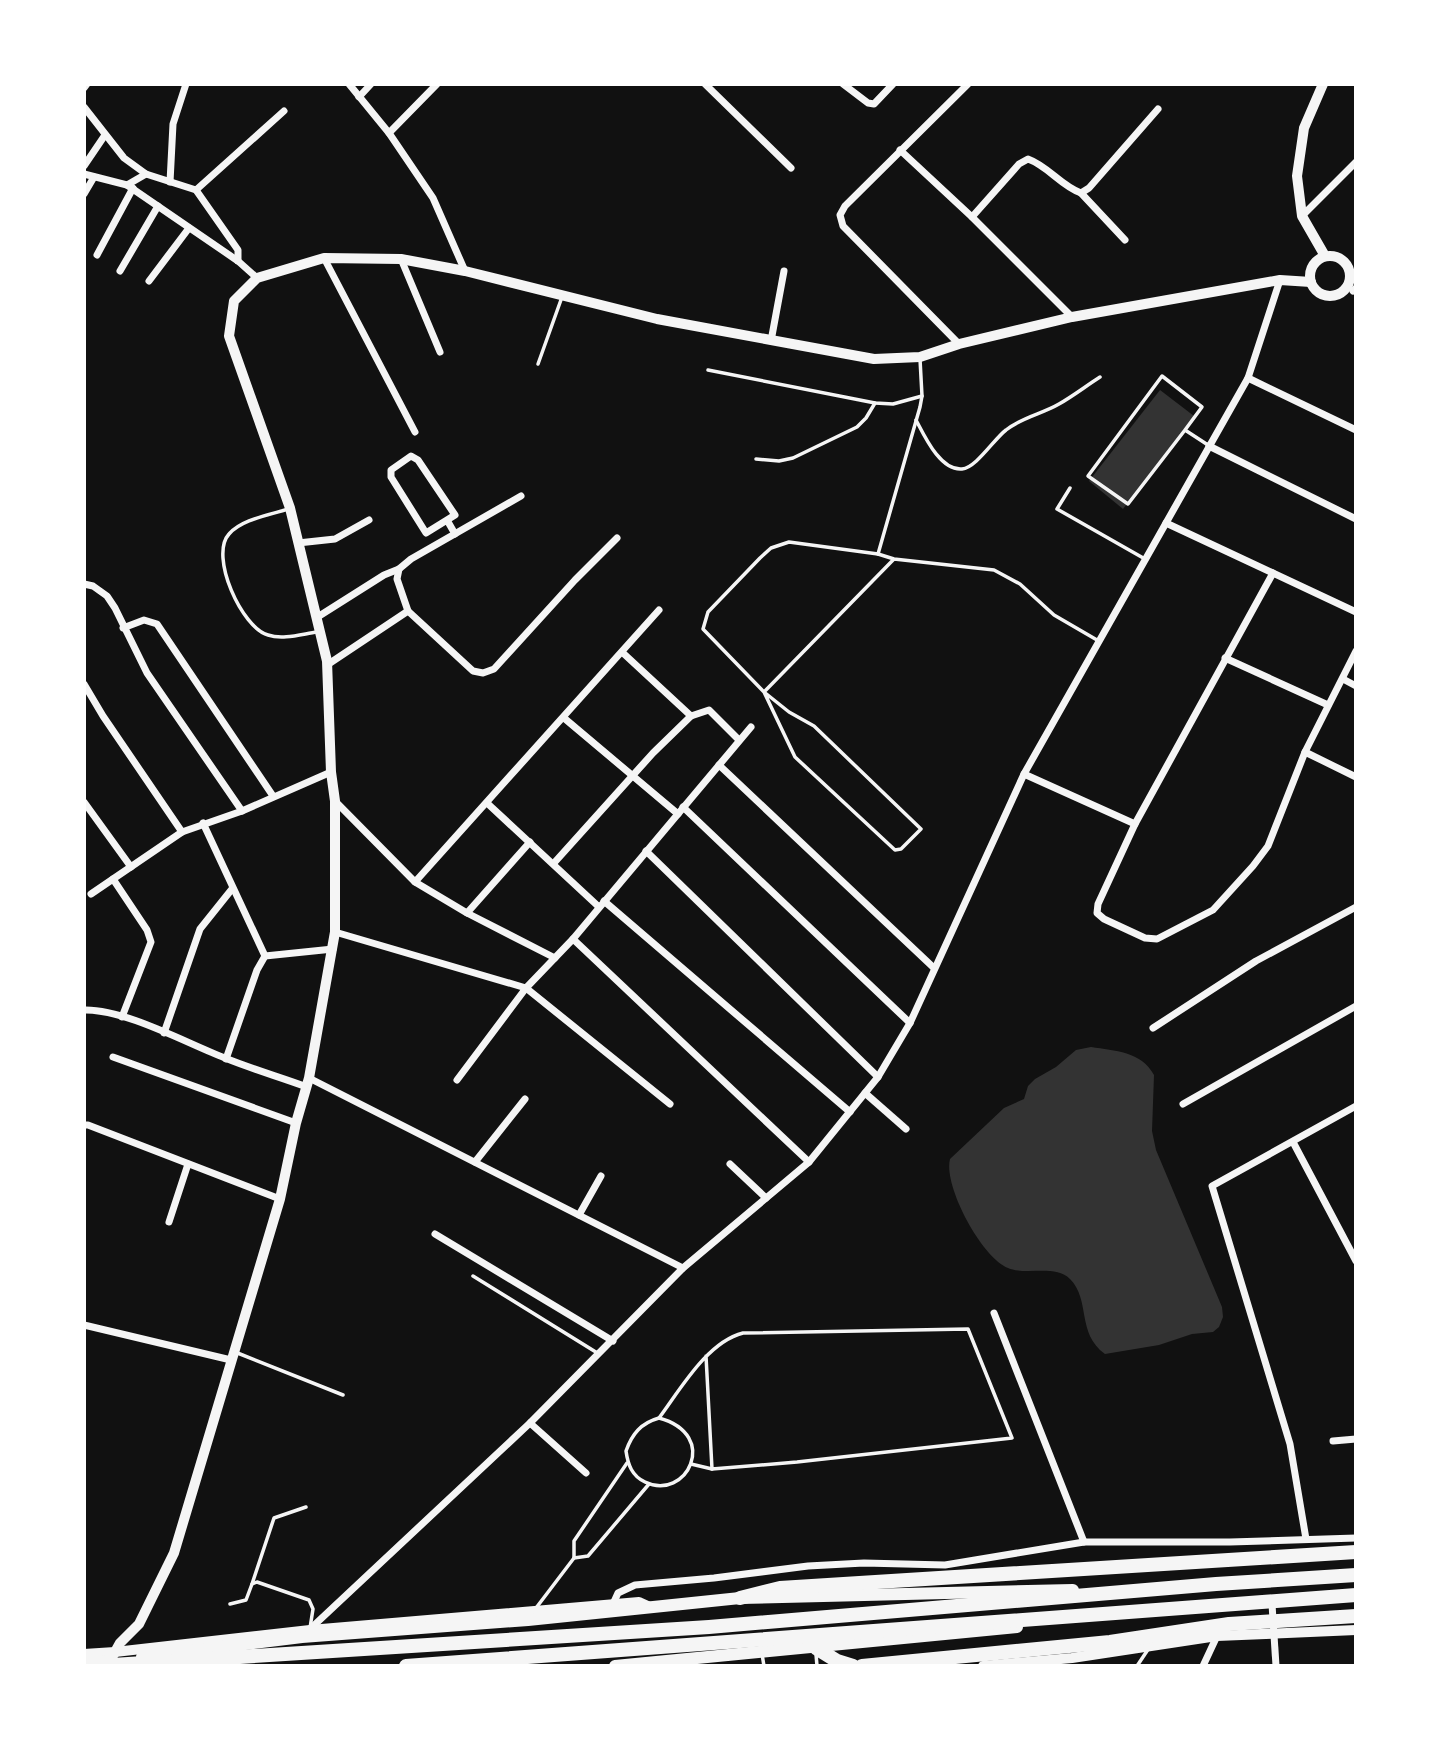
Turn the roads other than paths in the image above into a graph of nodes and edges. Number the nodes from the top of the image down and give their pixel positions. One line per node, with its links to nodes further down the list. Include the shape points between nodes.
1 (186, 84): 23 (street, via 173,124)
2 (349, 84): 10 (street)
3 (371, 84): 10 (street)
4 (437, 84): 14 (street)
5 (705, 84): 19 (street)
6 (843, 84): 7 (street, via 874,104)
7 (893, 84)
8 (968, 84): 16 (street)
9 (1323, 84): 29 (street, via 1304,128 1297,176)
10 (359, 97): 14 (street)
11 (84, 107): 15 (street)
12 (1158, 109): 26 (street, via 1090,188)
13 (284, 111): 25 (street)
14 (389, 133): 39 (street, via 433,198)
15 (105, 135): 18 (street); 21 (street, via 124,158)
16 (900, 150): 30 (street); 49 (street, via 845,206 843,226)
17 (1356, 162): 29 (street)
18 (84, 166)
19 (791, 168)
20 (84, 174): 22 (street)
21 (146, 174): 23 (street); 24 (street)
22 (94, 177): 24 (street); 27 (street)
23 (170, 182): 25 (street)
24 (130, 186): 28 (street); 33 (street)
25 (195, 190): 37 (street, via 238,250)
26 (1081, 192): 30 (street, via 1028,159 1018,164); 32 (street)
27 (84, 194)
28 (158, 206): 31 (street); 38 (street)
29 (1301, 216): 34 (street)
30 (972, 217): 47 (street)
31 (190, 228): 37 (street); 43 (street)
32 (1125, 240)
33 (97, 255)
34 (1325, 256): 44 (street, via 1314,264); 45 (street, via 1337,257 1347,265)
35 (324, 258): 36 (street); 41 (street); 61 (street)
36 (401, 259): 39 (street); 50 (street)
37 (238, 261): 41 (street)
38 (120, 271)
39 (466, 271): 46 (street)
40 (784, 271): 48 (street)
41 (257, 278): 66 (street, via 234,301 229,336)
42 (1280, 279): 44 (street); 47 (street); 55 (street)
43 (149, 281)
44 (1311, 282): 45 (street, via 1328,295)
45 (1353, 290)
46 (563, 295): 48 (street); 52 (lane)
47 (1072, 317): 49 (street)
48 (771, 341): 51 (street, via 874,359)
49 (959, 344): 51 (street)
50 (440, 352)
51 (920, 357): 56 (lane)
52 (538, 364)
53 (708, 370): 57 (lane)
54 (1100, 377): 58 (lane, via 1057,405 1015,424 974,465 962,470 934,452)
55 (1248, 378): 60 (street); 62 (street)
56 (922, 396): 57 (lane, via 893,404); 58 (lane)
57 (875, 403): 63 (lane, via 857,427 793,458)
58 (916, 420): 74 (lane)
59 (1185, 430): 59 (lane, via 1202,407 1162,376 1088,476 1128,504); 62 (lane)
60 (1356, 430)
61 (415, 432)
62 (1209, 446): 67 (street); 70 (street)
63 (756, 459)
64 (1070, 488): 76 (lane, via 1057,509)
65 (521, 496): 71 (street)
66 (290, 508): 73 (street); 85 (lane, via 236,526 226,536 225,564 234,595 255,629 269,636)
67 (1356, 519)
68 (369, 520): 73 (street, via 335,539)
69 (447, 520): 69 (street, via 455,515 418,460 411,456 391,470 426,533); 71 (street)
70 (1166, 523): 76 (street); 78 (street)
71 (455, 534): 77 (street)
72 (617, 538): 81 (street, via 494,669 472,671)
73 (298, 543): 83 (street)
74 (878, 554): 75 (lane); 94 (lane, via 789,542 771,548 708,612 703,629)
75 (894, 559): 86 (lane, via 993,570); 94 (lane)
76 (1145, 559): 86 (street)
77 (399, 569): 81 (street, via 397,579); 83 (street)
78 (1273, 573): 82 (street); 89 (street)
79 (84, 584): 84 (street, via 107,596)
80 (659, 610): 88 (street)
81 (408, 611): 90 (street)
82 (1356, 612)
83 (316, 618): 85 (street)
84 (123, 628): 106 (street, via 144,620 158,624); 111 (street, via 147,673)
85 (319, 631): 90 (street)
86 (1099, 641): 103 (street)
87 (1356, 651): 91 (street)
88 (623, 653): 96 (street); 97 (street)
89 (1225, 658): 95 (street); 114 (street)
90 (327, 665): 102 (street)
91 (1343, 679): 93 (street); 95 (street)
92 (84, 684): 115 (street)
93 (1356, 686)
94 (764, 692): 94 (lane, via 796,757 895,850 901,849 921,828 814,726)
95 (1328, 705): 100 (street)
96 (691, 716): 99 (street, via 709,710); 104 (street)
97 (564, 718): 104 (street); 109 (street)
98 (751, 727): 99 (street)
99 (739, 740): 101 (street)
100 (1305, 752): 105 (street); 114 (street, via 1268,846 1253,866 1213,910 1157,939 1144,938 1097,913)
101 (719, 765): 110 (street); 132 (street)
102 (331, 772): 106 (street); 107 (street)
103 (1024, 774): 114 (street); 132 (street)
104 (632, 777): 112 (street); 118 (street)
105 (1356, 777)
106 (273, 796): 111 (street)
107 (335, 801): 121 (street); 127 (street)
108 (84, 802): 119 (street)
109 (487, 803): 116 (street); 121 (street)
110 (684, 807): 112 (street); 137 (street)
111 (242, 811): 113 (street)
112 (678, 814): 117 (street)
113 (203, 823): 115 (street); 122 (street)
114 (1135, 824)
115 (182, 832): 119 (street)
116 (530, 842): 118 (street); 126 (street)
117 (646, 851): 124 (street); 142 (street)
118 (554, 863): 124 (street)
119 (131, 867): 120 (street)
120 (113, 879): 123 (street); 136 (street, via 151,942)
121 (415, 882): 126 (street)
122 (232, 889): 130 (street); 139 (street, via 200,929)
123 (91, 894)
124 (601, 904): 128 (street); 150 (street)
125 (1356, 907): 138 (street, via 1256,961)
126 (467, 913): 131 (street)
127 (335, 932): 129 (street); 133 (street)
128 (573, 939): 131 (street); 156 (street)
129 (333, 948): 130 (street); 144 (street)
130 (265, 956): 141 (street)
131 (555, 958): 133 (street)
132 (934, 968): 137 (street)
133 (526, 988): 143 (street); 147 (street)
134 (1356, 1006): 148 (street)
135 (84, 1010): 136 (street)
136 (122, 1017): 139 (street)
137 (910, 1023): 142 (street)
138 (1153, 1028)
139 (164, 1033): 141 (street)
140 (113, 1057): 151 (street)
141 (226, 1059): 144 (street)
142 (878, 1077): 145 (street)
143 (457, 1080)
144 (308, 1082): 151 (street); 155 (street)
145 (865, 1093): 150 (street); 153 (street)
146 (525, 1100): 155 (street)
147 (670, 1104)
148 (1183, 1104)
149 (1356, 1107): 154 (street)
150 (850, 1112): 156 (street)
151 (296, 1123): 161 (street)
152 (84, 1125): 157 (street)
153 (906, 1129)
154 (1293, 1142): 165 (street); 186 (street, via 1212,1186 1290,1444)
155 (475, 1162): 162 (street)
156 (809, 1162): 160 (street)
157 (188, 1164): 161 (street); 163 (street)
158 (730, 1164): 160 (street)
159 (601, 1176): 162 (street)
160 (766, 1198): 166 (street)
161 (279, 1199): 172 (street)
162 (579, 1215): 166 (street)
163 (169, 1222)
164 (435, 1234): 170 (street)
165 (1356, 1261)
166 (683, 1268): 170 (street)
167 (473, 1276): 171 (lane)
168 (994, 1313): 187 (street)
169 (84, 1325): 172 (street)
170 (613, 1341): 171 (street)
171 (600, 1354): 176 (street)
172 (232, 1355): 174 (lane); 209 (street, via 174,1553 139,1624)
173 (706, 1356): 175 (lane); 181 (lane); 181 (lane, via 725,1340 743,1333 968,1329 1012,1438)
174 (342, 1395)
175 (659, 1418): 179 (lane, via 635,1433 626,1451); 180 (lane, via 682,1427 689,1436)
176 (530, 1423): 182 (street); 202 (street)
177 (1356, 1439): 178 (street)
178 (1333, 1441)
179 (627, 1462): 183 (lane); 189 (lane, via 574,1541)
180 (691, 1464): 181 (lane); 183 (lane, via 674,1483)
181 (712, 1469)
182 (586, 1473)
183 (649, 1484): 189 (lane, via 588,1556)
184 (306, 1507): 191 (lane, via 274,1518)
185 (1356, 1538): 186 (street)
186 (1306, 1539): 187 (street)
187 (1084, 1542): 195 (street, via 945,1565 808,1566 635,1585 618,1593)
188 (1356, 1552): 193 (highway, via 780,1588)
189 (574, 1558): 199 (lane)
190 (1356, 1573): 193 (main road, via 1101,1589); 209 (highway, via 709,1627)
191 (252, 1584): 194 (lane, via 246,1600); 202 (lane, via 309,1600 313,1609)
192 (1356, 1597): 196 (main road); 212 (highway)
193 (740, 1598): 197 (main road)
194 (230, 1604)
195 (614, 1604): 197 (street, via 642,1602); 199 (street)
196 (1272, 1604): 198 (main road); 203 (street)
197 (650, 1607): 199 (main road)
198 (1213, 1610): 204 (street); 206 (main road)
199 (531, 1615): 202 (main road)
200 (1356, 1616): 216 (highway, via 1229,1624 1142,1638)
201 (1356, 1630): 203 (street)
202 (306, 1633): 209 (main road)
203 (1275, 1633): 204 (street); 220 (street)
204 (1217, 1636): 205 (street); 219 (street)
205 (1150, 1646): 211 (street); 218 (lane)
206 (816, 1648): 208 (main road); 214 (lane); 215 (highway)
207 (84, 1654): 209 (street)
208 (763, 1659): 213 (main road)
209 (107, 1660): 210 (main road)
210 (84, 1662)
211 (1068, 1662): 217 (street)
212 (406, 1666)
213 (615, 1666)
214 (817, 1666)
215 (853, 1666)
216 (862, 1666)
217 (984, 1666)
218 (1137, 1666)
219 (1203, 1666)
220 (1276, 1666)

